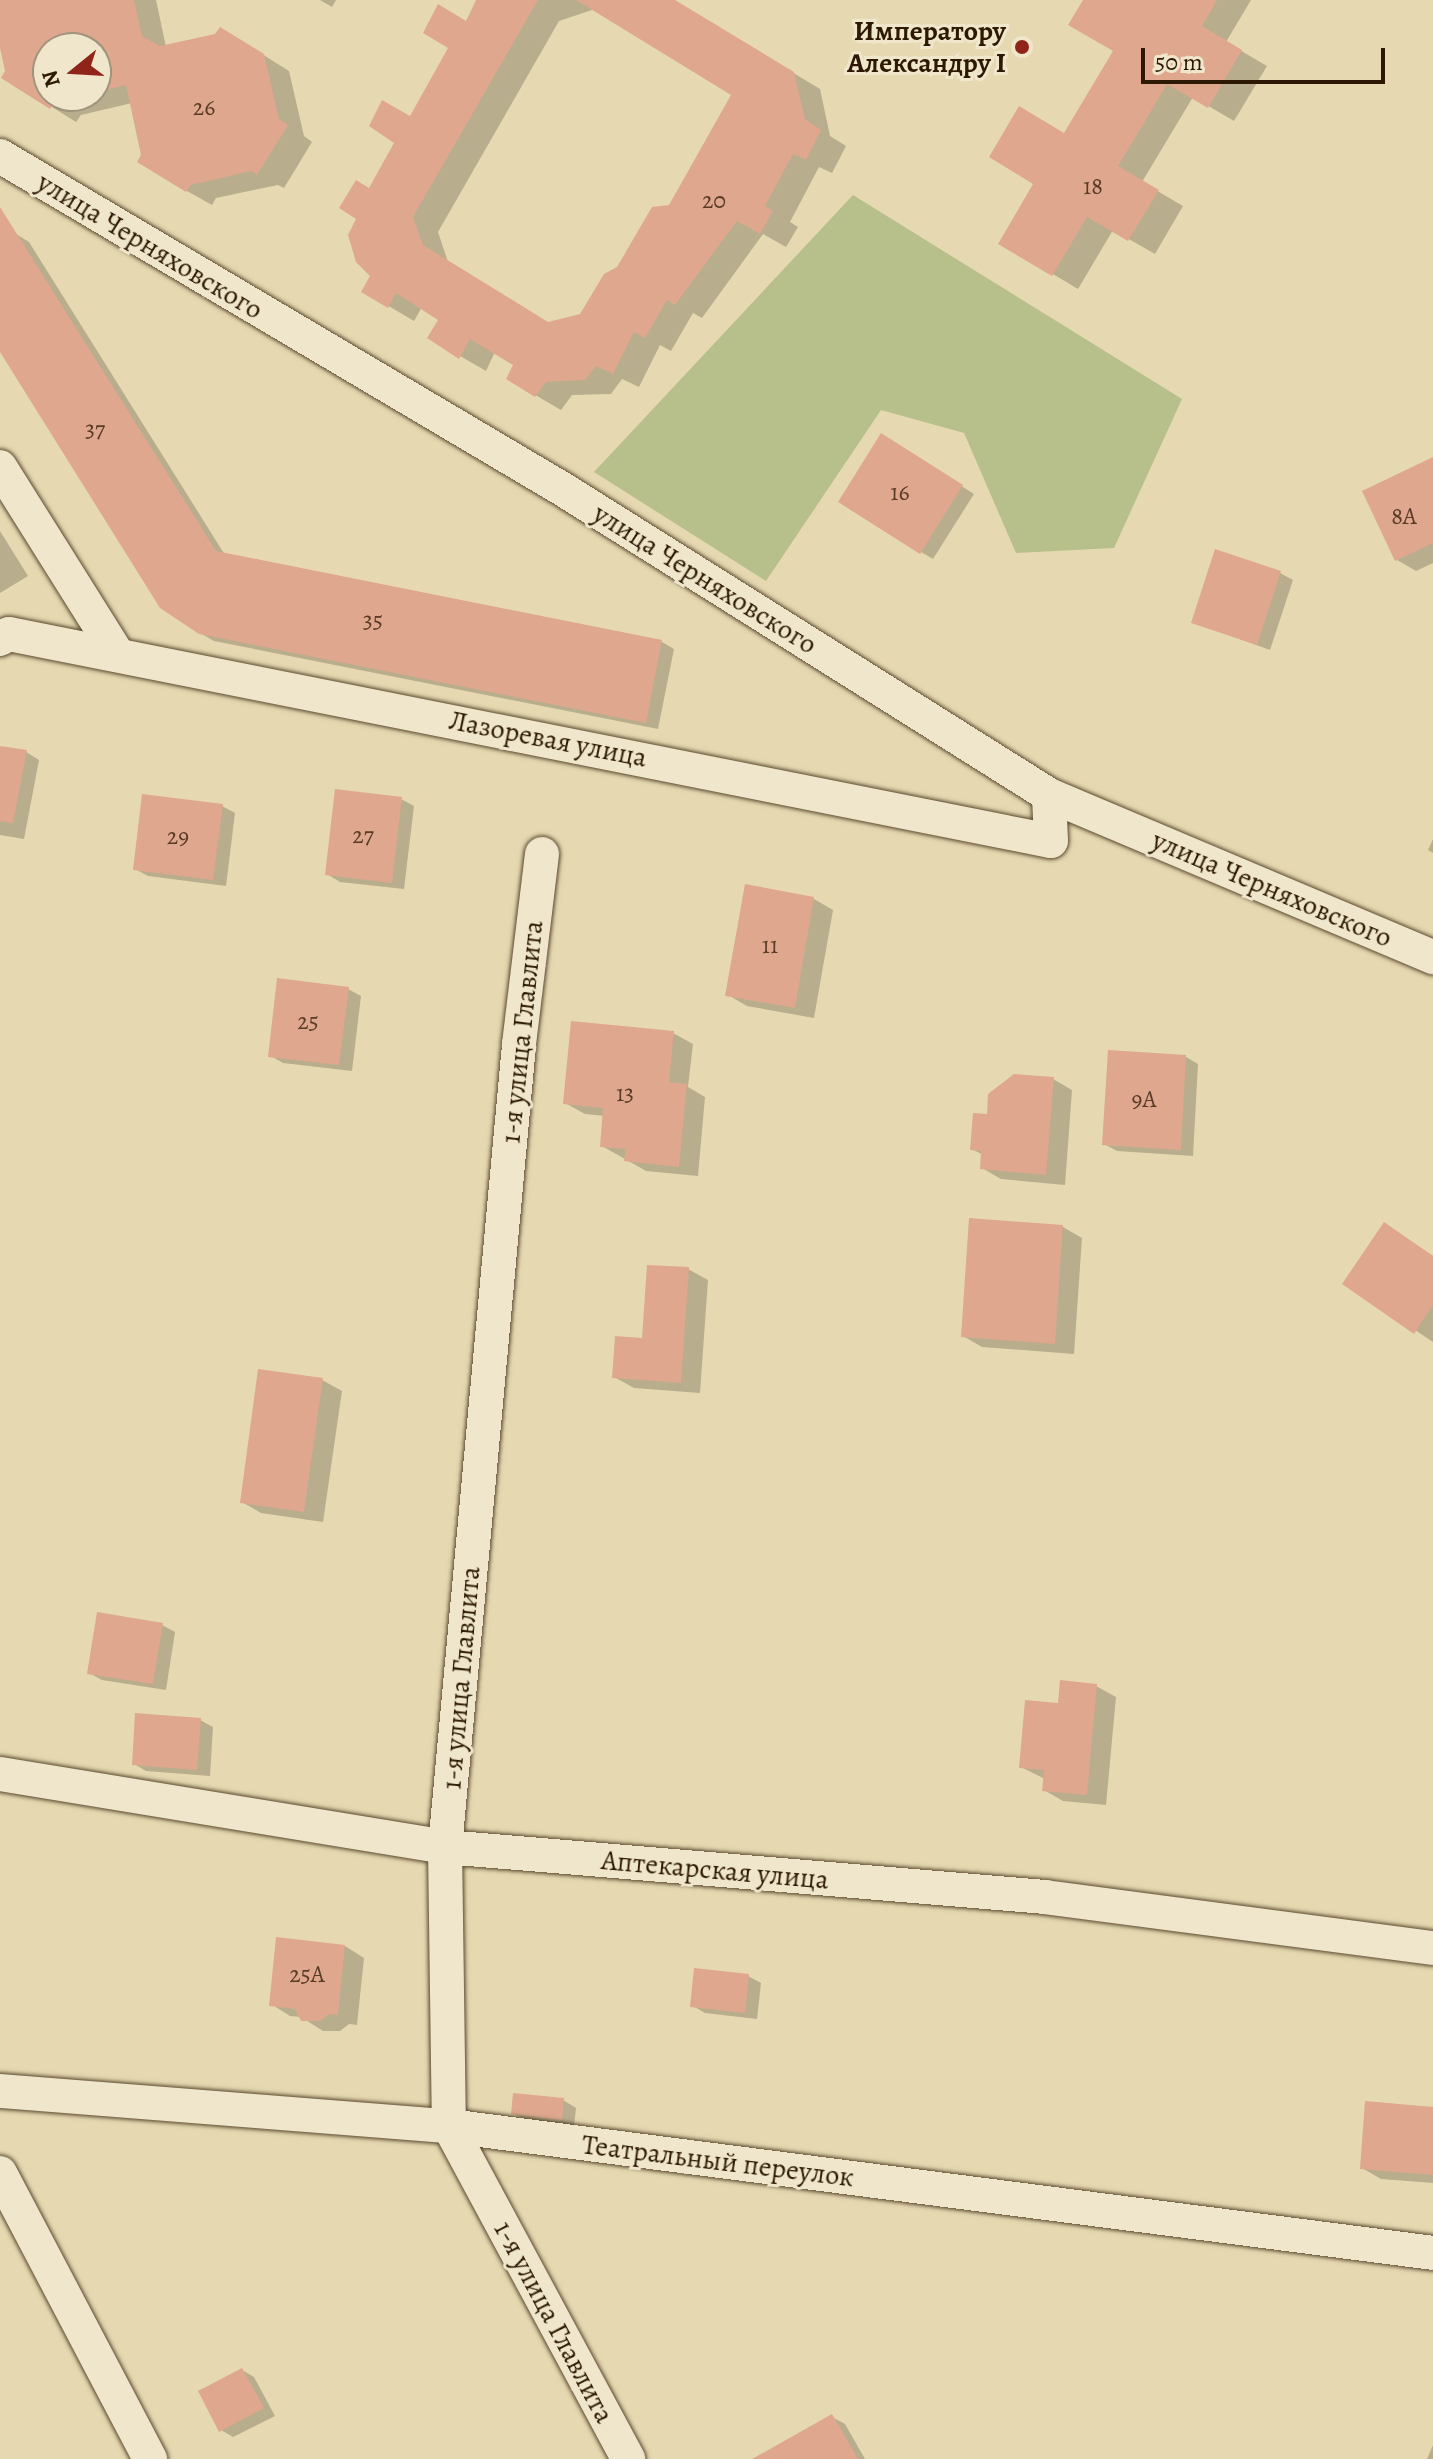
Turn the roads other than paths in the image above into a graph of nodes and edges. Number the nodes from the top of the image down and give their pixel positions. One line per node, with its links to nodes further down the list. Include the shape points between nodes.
1 (0, 156): 5 (street, улица Черняховского, via 564,490)
2 (0, 467): 4 (street)
3 (0, 639): 4 (street, Лазоревая улица, via 9,634)
4 (118, 655): 5 (street, Лазоревая улица, via 1051,841)
5 (1049, 795): 7 (street, улица Черняховского)
6 (542, 854): 9 (street, 1-я улица Главлита, via 519,1045)
7 (1433, 957)
8 (0, 1774): 9 (street, Аптекарская улица)
9 (445, 1847): 10 (street, Аптекарская улица, via 1045,1897); 12 (street, 1-я улица Главлита)
10 (1433, 1948)
11 (0, 2091): 12 (street, Театральный переулок)
12 (449, 2126): 14 (street, Театральный переулок); 16 (street, 1-я улица Главлита)
13 (0, 2173): 15 (street)
14 (1433, 2253)
15 (150, 2459)
16 (628, 2459)

